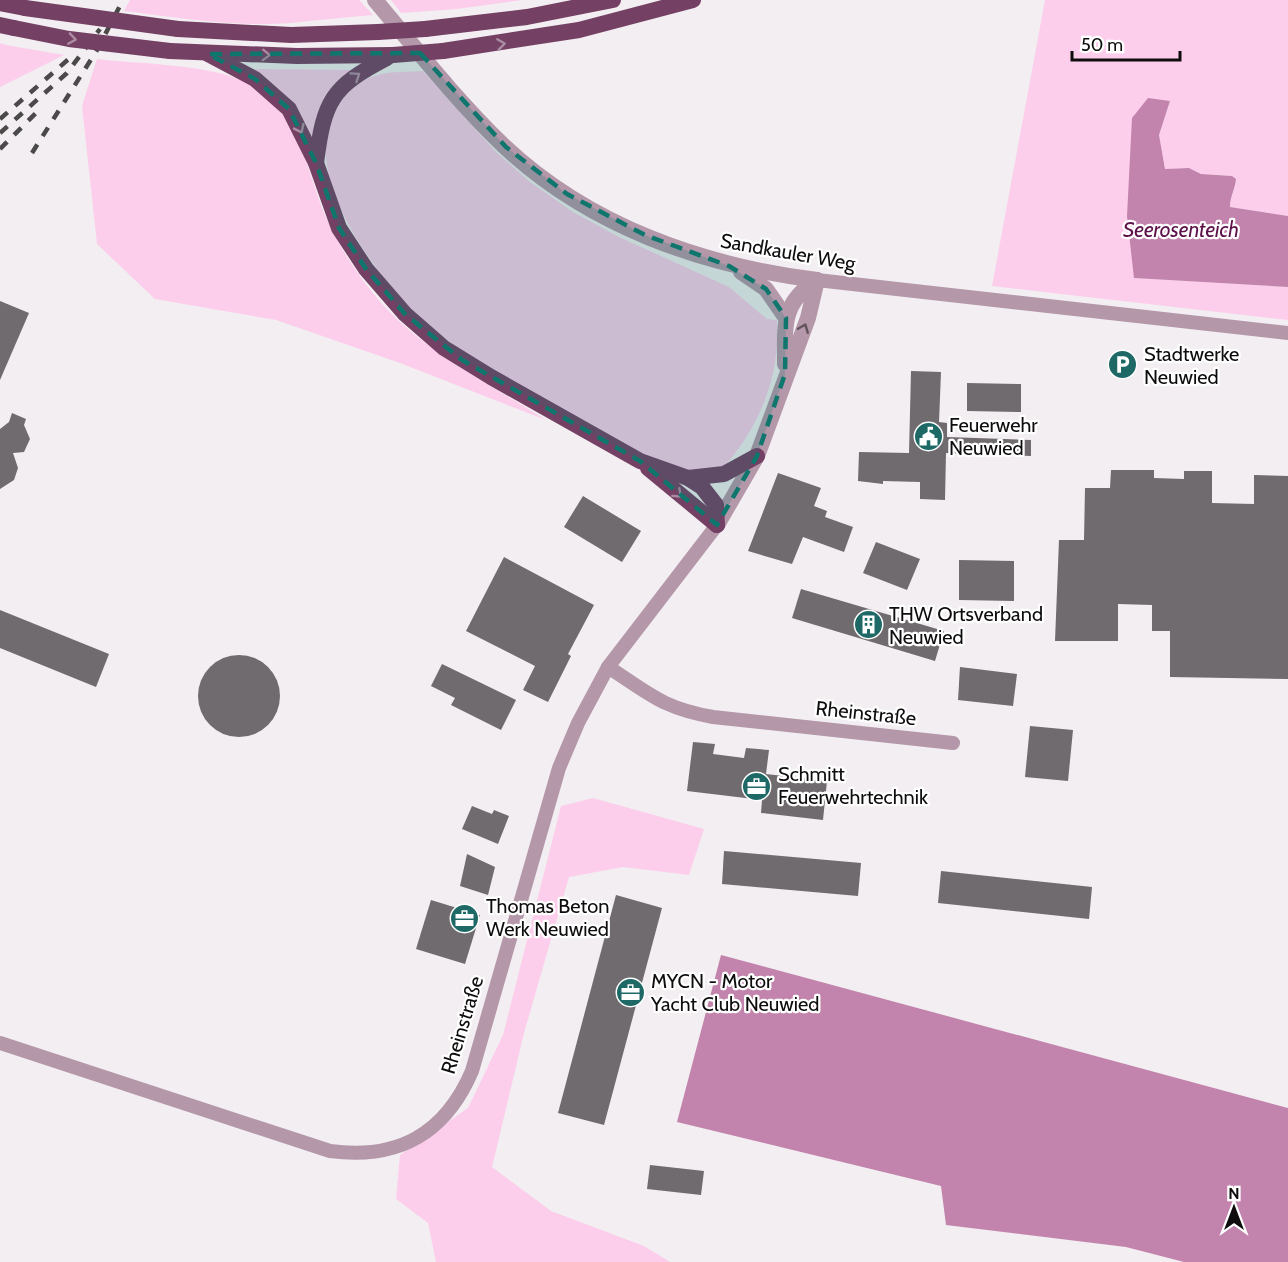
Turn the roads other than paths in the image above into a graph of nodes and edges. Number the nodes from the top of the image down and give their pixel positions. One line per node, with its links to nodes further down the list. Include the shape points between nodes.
1 (375, 0): 11 (street, Sandkauler Weg, via 476,118 534,171 567,194 645,235)
2 (581, 0): 6 (highway)
3 (612, 0): 6 (highway)
4 (693, 0): 9 (highway, one-way to 4, bridge, via 569,32)
5 (0, 3): 6 (highway, bridge, via 178,29 279,34 425,29)
6 (556, 12)
7 (7, 27): 8 (highway, one-way to 8, bridge, via 69,39)
8 (208, 54): 9 (highway, one-way to 9); 10 (highway, one-way to 10, via 255,79 279,98 296,122)
9 (393, 55): 10 (highway, one-way to 9, via 321,126 332,98 354,77)
10 (316, 164): 17 (highway, via 328,201 351,248 405,314 462,360)
11 (729, 266): 12 (street, Sandkauler Weg); 13 (street, via 766,289)
12 (817, 280): 13 (street, Rheinstraße, via 799,291); 14 (street, Sandkauler Weg); 15 (street, Rheinstraße, one-way to 12, via 808,318)
13 (786, 318): 15 (street, Rheinstraße)
14 (1288, 333)
15 (785, 374): 16 (street, Rheinstraße)
16 (757, 456): 18 (highway, via 724,474); 19 (street, Rheinstraße)
17 (640, 461): 18 (highway); 19 (highway, one-way to 19)
18 (688, 478): 19 (highway, via 713,498)
19 (717, 525): 20 (street, Rheinstraße)
20 (608, 667): 21 (street, Rheinstraße, via 651,698 681,711); 22 (street, Rheinstraße, via 559,768 472,1071 451,1110 418,1138 377,1153 330,1151)
21 (953, 743)
22 (0, 1043)

